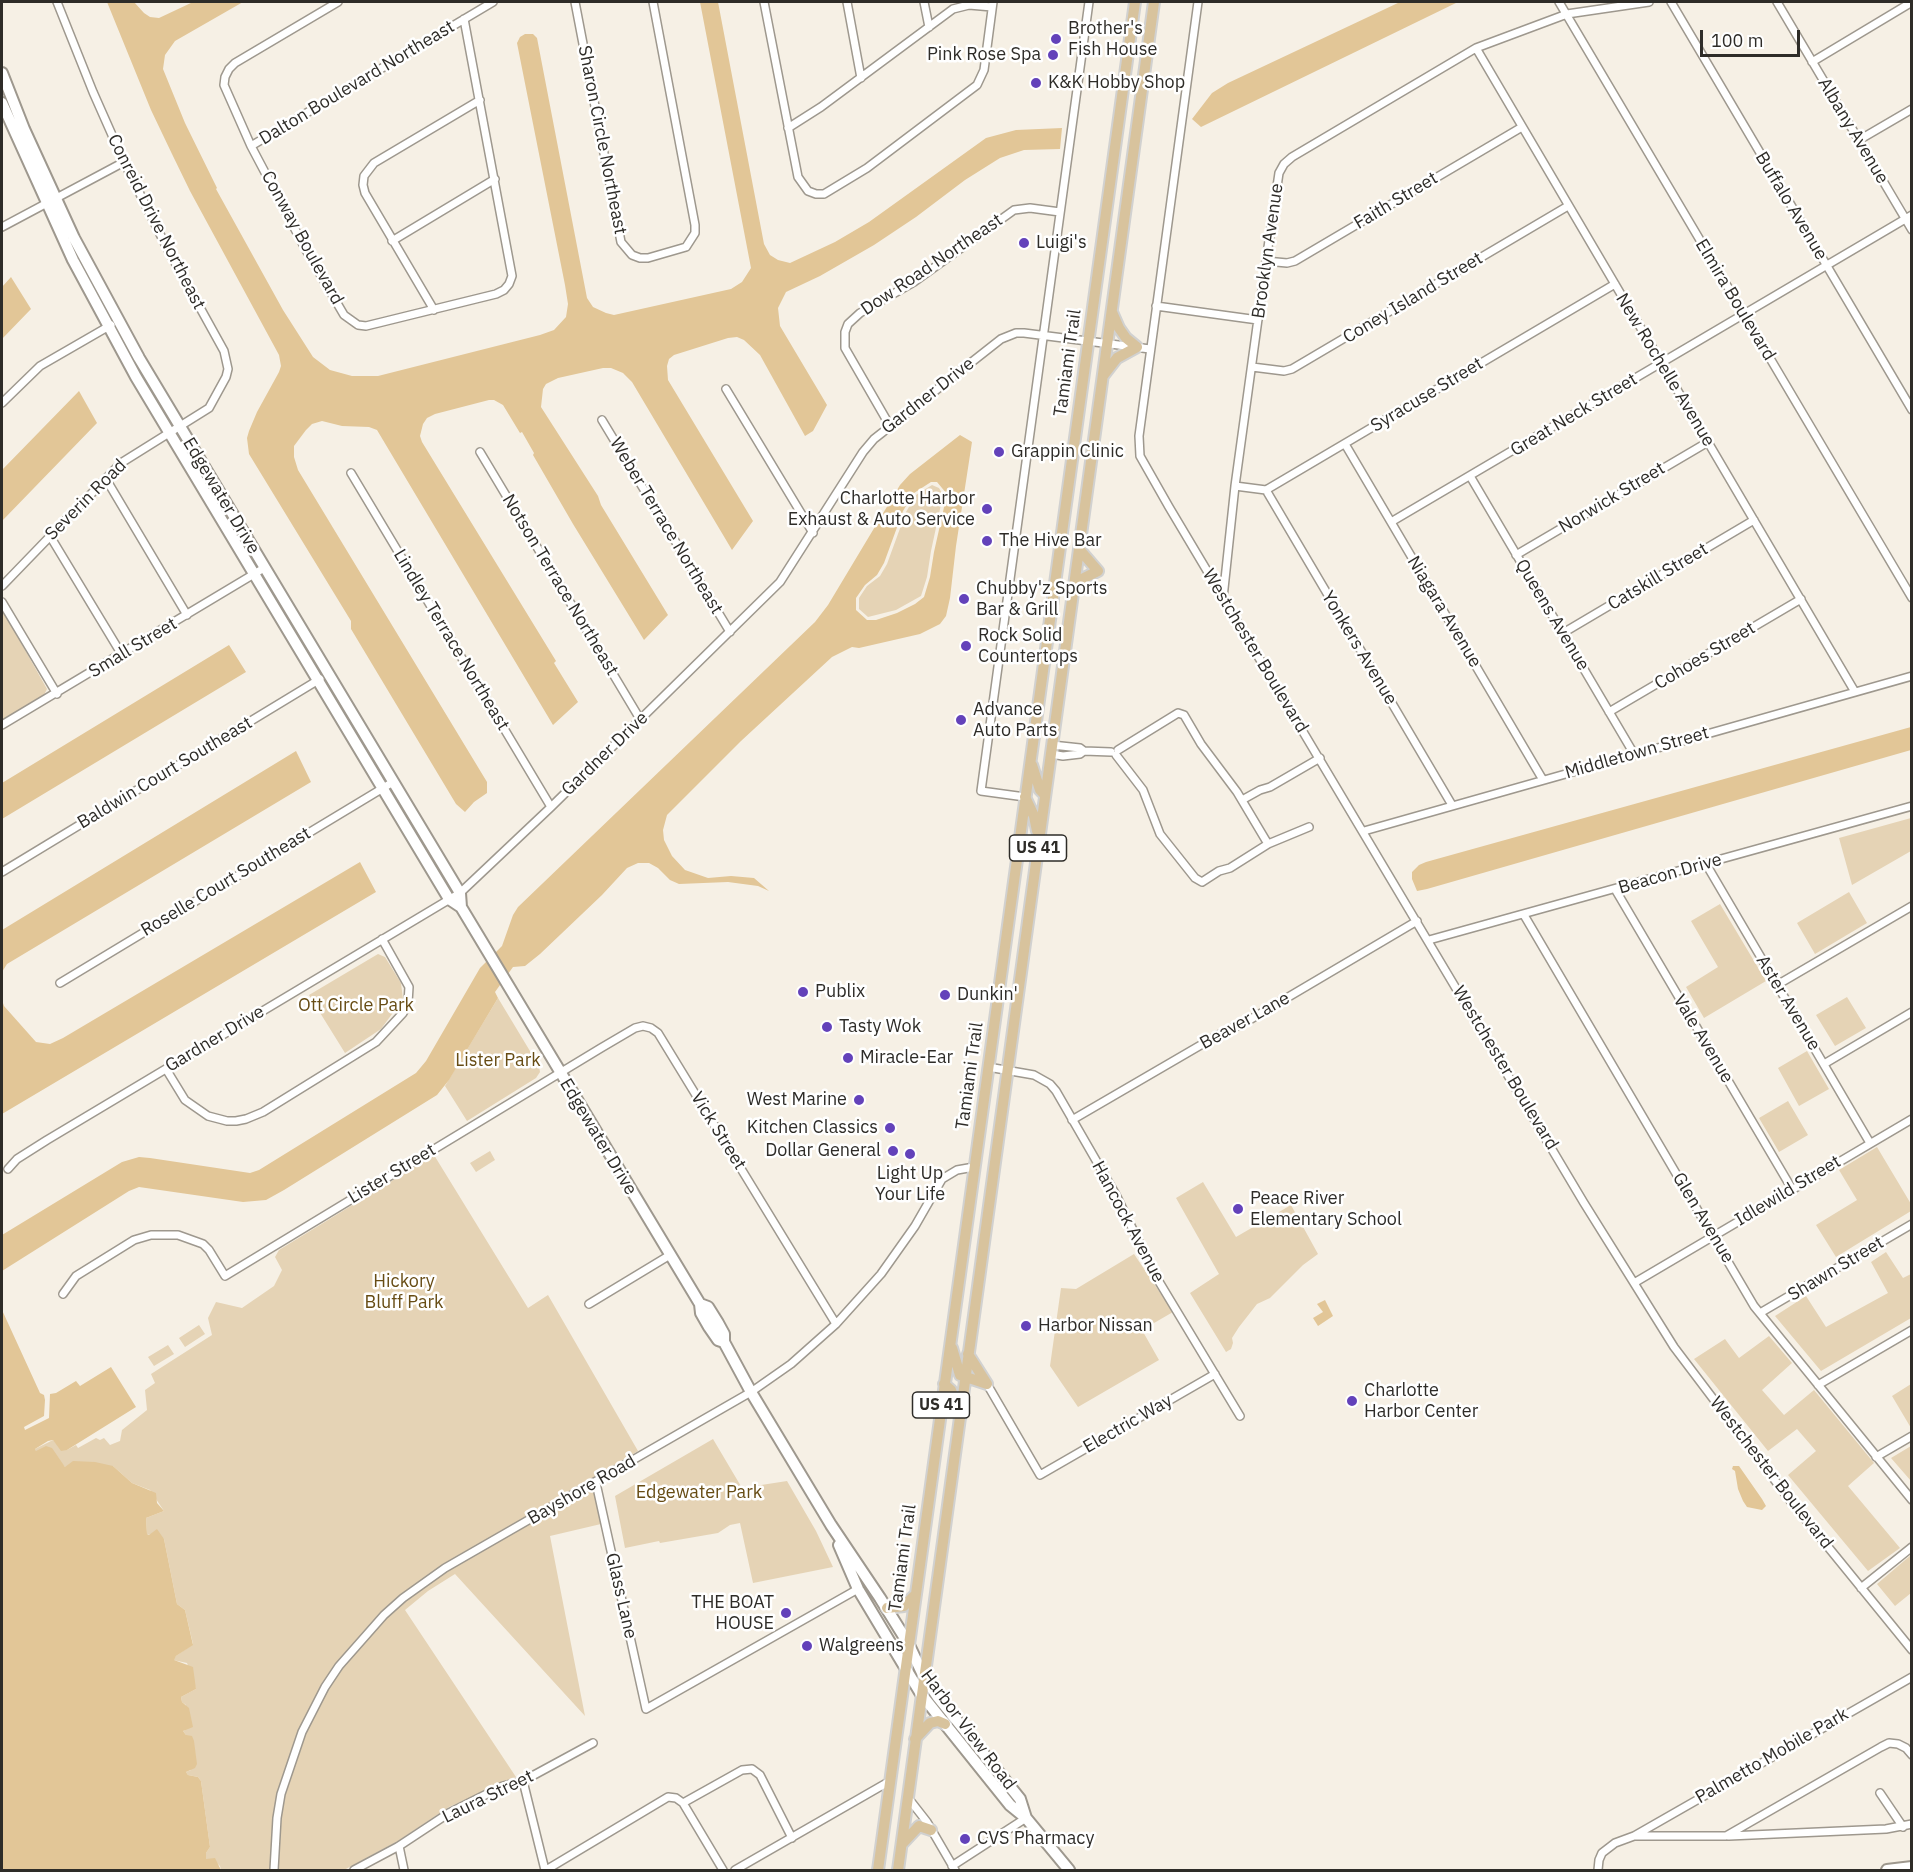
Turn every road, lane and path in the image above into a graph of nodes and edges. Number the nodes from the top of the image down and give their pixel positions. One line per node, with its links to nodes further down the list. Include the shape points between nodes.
1 (57, 2): 33 (street, Conreid Drive Northeast)
2 (338, 2): 32 (street, Conway Boulevard, via 229,69 226,93)
3 (493, 2): 20 (street, Dalton Boulevard Northeast)
4 (575, 2): 5 (street, Sharon Circle Northeast, via 621,242 640,258 686,247 695,233)
5 (653, 2)
6 (764, 2): 30 (street)
7 (847, 2): 25 (street)
8 (924, 2): 21 (street)
9 (1089, 2): 37 (street, Tamiami Trail)
10 (1135, 2): 53 (main road, Tamiami Trail / US 41)
11 (1154, 2): 47 (main road, Tamiami Trail / US 41)
12 (1198, 2): 45 (street)
13 (1559, 2): 19 (street, Elmira Boulevard)
14 (1649, 2): 19 (street, Brooklyn Avenue)
15 (1671, 2): 43 (street, Buffalo Avenue)
16 (1777, 2): 23 (street, Albany Avenue)
17 (1911, 2): 23 (street)
18 (993, 4): 21 (street, via 961,6); 30 (street, via 984,70 977,85 832,191 816,194 802,185)
19 (1567, 14): 22 (street, Brooklyn Avenue); 48 (street, Elmira Boulevard)
20 (464, 19): 26 (street, Conway Boulevard); 32 (street, Dalton Boulevard Northeast)
21 (929, 27): 25 (street)
22 (1476, 48): 29 (street, New Rochelle Avenue); 42 (street, Brooklyn Avenue, via 1284,164 1279,173)
23 (1812, 62): 31 (street, Albany Avenue)
24 (2, 73): 35 (street, Edgewater Drive)
25 (861, 78): 30 (street)
26 (480, 100): 34 (street, Conway Boulevard); 41 (street, via 368,169 364,176 365,193)
27 (2, 103): 35 (street, Edgewater Drive)
28 (1911, 109): 31 (street)
29 (1522, 127): 36 (street, New Rochelle Avenue); 42 (street, Faith Street, via 1295,261)
30 (788, 128)
31 (1859, 140): 38 (street, Albany Avenue)
32 (251, 146): 46 (street, Conway Boulevard, via 306,250 350,321 366,326)
33 (124, 162): 35 (street); 65 (street, Conreid Drive Northeast, via 227,359 226,377 214,401)
34 (495, 179): 41 (street); 46 (street, Conway Boulevard, via 512,268 509,284 496,294)
35 (51, 200): 39 (street); 50 (street, Edgewater Drive); 51 (street, Edgewater Drive)
36 (1568, 206): 44 (street, New Rochelle Avenue); 58 (street, Coney Island Street, via 1292,369)
37 (1060, 212): 52 (street, Tamiami Trail); 64 (street, Dow Road Northeast, via 1014,210 914,282 853,317 845,332 845,348)
38 (1908, 217): 40 (street, Albany Avenue); 43 (street, Great Neck Street)
39 (2, 227)
40 (1911, 230)
41 (392, 241): 46 (street)
42 (1266, 261): 49 (street, Brooklyn Avenue)
43 (1826, 266): 48 (street, Great Neck Street); 62 (street, Buffalo Avenue)
44 (1615, 284): 57 (street, New Rochelle Avenue); 68 (street, Syracuse Street)
45 (1156, 306): 49 (street); 56 (street)
46 (434, 310)
47 (1112, 310): 54 (main road, Tamiami Trail / US 41); 55 (main road, via 1119,328)
48 (1744, 314): 57 (street, Great Neck Street); 85 (street, Elmira Boulevard)
49 (1258, 320): 58 (street, Brooklyn Avenue)
50 (118, 321): 51 (street); 65 (street, Edgewater Drive)
51 (108, 327): 61 (street, via 40,366); 66 (street, Edgewater Drive)
52 (1043, 336): 53 (street, Gardner Drive); 64 (street, Gardner Drive, via 1016,333 1001,339); 109 (street, Tamiami Trail, via 981,791)
53 (1088, 341): 54 (street, Gardner Drive); 104 (main road, Tamiami Trail / US 41)
54 (1107, 344): 55 (street, Gardner Drive); 59 (main road, Tamiami Trail / US 41)
55 (1137, 347): 56 (street, Gardner Drive); 59 (main road, via 1117,358)
56 (1150, 349): 84 (street, Westchester Boulevard, via 1138,436 1140,456)
57 (1661, 363): 67 (street, New Rochelle Avenue); 71 (street, Great Neck Street)
58 (1252, 367): 73 (street, Brooklyn Avenue)
59 (1102, 376): 79 (main road, Tamiami Trail / US 41)
60 (726, 389): 77 (street)
61 (2, 403)
62 (1911, 410)
63 (602, 420): 89 (street, Weber Terrace Northeast)
64 (890, 426): 77 (street, Gardner Drive, via 863,452)
65 (180, 427): 66 (street, Severin Road); 81 (street, Edgewater Drive)
66 (169, 433): 72 (street, Severin Road, via 128,458); 81 (street, Edgewater Drive)
67 (1708, 442): 75 (street, New Rochelle Avenue); 80 (street, Norwick Street)
68 (1345, 444): 74 (street, Syracuse Street); 76 (street, Niagara Avenue)
69 (480, 452): 98 (street, Notson Terrace Northeast)
70 (351, 473): 113 (street, Lindley Terrace Northeast)
71 (1470, 476): 76 (street, Great Neck Street); 80 (street, Queens Avenue)
72 (106, 479): 78 (street, Severin Road); 88 (street)
73 (1235, 486): 74 (street); 84 (street, Brooklyn Avenue)
74 (1266, 490): 111 (street, Yonkers Avenue)
75 (1754, 520): 86 (street, New Rochelle Avenue); 90 (street, Catskill Street)
76 (1391, 522): 105 (street, Niagara Avenue)
77 (813, 533): 89 (street, Gardner Drive, via 780,582)
78 (51, 536): 83 (street, Severin Road); 91 (street)
79 (1079, 549): 82 (main road, Tamiami Trail / US 41); 82 (main road, via 1098,571)
80 (1516, 555): 90 (street, Queens Avenue)
81 (259, 571): 88 (street, Small Street); 92 (street, Edgewater Drive); 94 (street, Edgewater Drive)
82 (1075, 585): 100 (main road, Tamiami Trail / US 41)
83 (2, 586)
84 (1223, 598): 103 (street, Westchester Boulevard)
85 (1911, 598)
86 (1801, 599): 95 (street, New Rochelle Avenue); 97 (street, Cohoes Street)
87 (2, 602): 96 (street)
88 (187, 615): 91 (street, Small Street)
89 (730, 632): 98 (street, Gardner Drive)
90 (1563, 633): 97 (street, Queens Avenue)
91 (122, 655): 96 (street, Small Street)
92 (328, 674): 94 (street, Baldwin Court Southeast); 106 (street, Edgewater Drive)
93 (1911, 676): 95 (street, Middletown Street)
94 (318, 680): 107 (street, Edgewater Drive); 119 (street, Baldwin Court Southeast)
95 (1855, 692): 102 (street, Middletown Street)
96 (57, 694): 99 (street, Small Street)
97 (1609, 712): 102 (street, Queens Avenue)
98 (640, 719): 113 (street, Gardner Drive)
99 (2, 725)
100 (1052, 750): 101 (street, via 1080,754); 108 (main road, Tamiami Trail / US 41)
101 (1115, 752): 110 (street, via 1178,713 1184,715); 117 (street, via 1143,790 1160,834 1195,878 1202,882)
102 (1634, 754): 105 (street, Middletown Street)
103 (1320, 758): 110 (street); 115 (street, Westchester Boulevard)
104 (1030, 759): 108 (main road); 109 (main road, Tamiami Trail / US 41)
105 (1543, 780): 111 (street, Middletown Street)
106 (393, 782): 107 (street, Roselle Court Southeast); 121 (street, Edgewater Drive)
107 (382, 788): 122 (street, Edgewater Drive); 129 (street, Roselle Court Southeast)
108 (1045, 795): 116 (main road, Tamiami Trail / US 41)
109 (1025, 797): 116 (main road); 133 (main road, Tamiami Trail / US 41)
110 (1242, 800): 117 (street)
111 (1452, 805): 115 (street, Middletown Street)
112 (1911, 806): 118 (street, Beacon Drive)
113 (551, 807): 121 (street, Gardner Drive)
114 (1309, 827): 117 (street)
115 (1364, 831): 126 (street, Westchester Boulevard)
116 (1039, 840): 135 (main road, Tamiami Trail / US 41)
117 (1268, 844)
118 (1706, 864): 120 (street, Beacon Drive); 130 (street, Aster Avenue)
119 (2, 872)
120 (1615, 889): 125 (street, Beacon Drive); 142 (street, Vale Avenue)
121 (460, 893): 122 (street, Gardner Drive); 124 (street, Edgewater Drive)
122 (449, 899): 124 (street, Edgewater Drive); 127 (street, Gardner Drive)
123 (1911, 906): 130 (street)
124 (461, 907): 136 (street, Edgewater Drive)
125 (1524, 915): 128 (street, Beacon Drive); 144 (street, Glen Avenue)
126 (1417, 921): 128 (street, Westchester Boulevard); 138 (street, Beaver Lane)
127 (382, 939): 134 (street, Gardner Drive); 134 (street, via 409,987 403,1013 376,1042 263,1112 236,1121 208,1116 185,1100)
128 (1429, 940): 146 (street, Westchester Boulevard)
129 (60, 983)
130 (1777, 985): 132 (street, Aster Avenue)
131 (1911, 1012): 132 (street)
132 (1824, 1064): 139 (street, Aster Avenue)
133 (988, 1067): 135 (street, Hancock Avenue); 140 (main road, Tamiami Trail / US 41)
134 (166, 1069): 141 (street, Gardner Drive, via 16,1159)
135 (1008, 1070): 138 (street, Hancock Avenue, via 1034,1075 1050,1084); 153 (main road, Tamiami Trail / US 41)
136 (560, 1073): 145 (street, Edgewater Drive); 147 (street, Lister Street, via 225,1276 203,1244 178,1235 151,1235 134,1240 76,1276); 150 (street, Vick Street, via 635,1028 643,1026 658,1033)
137 (1911, 1119): 139 (street, Idlewild Street)
138 (1072, 1120): 154 (street, Hancock Avenue, via 1116,1195 1155,1275)
139 (1870, 1143): 142 (street, Idlewild Street)
140 (974, 1167): 150 (street, Bayshore Road, via 957,1170 942,1179 898,1251); 152 (main road, Tamiami Trail / US 41)
141 (8, 1169)
142 (1792, 1189): 144 (street, Idlewild Street)
143 (1911, 1224): 149 (street, Shawn Street)
144 (1713, 1236): 146 (street, Idlewild Street); 149 (street, Glen Avenue)
145 (670, 1255): 148 (street); 159 (street, Edgewater Drive, via 700,1304 709,1327 724,1342)
146 (1634, 1283): 168 (street, Westchester Boulevard, via 1674,1347)
147 (63, 1294)
148 (589, 1304)
149 (1760, 1313): 158 (street, Glen Avenue)
150 (836, 1324): 159 (street, Bayshore Road)
151 (1911, 1330): 158 (street)
152 (950, 1342): 155 (main road, via 957,1369); 156 (main road, Tamiami Trail / US 41)
153 (968, 1354): 155 (main road, Tamiami Trail / US 41); 157 (main road)
154 (1215, 1374): 157 (street, Electric Way, via 1040,1475); 160 (street, Hancock Avenue)
155 (965, 1378): 157 (main road); 161 (main road, Tamiami Trail / US 41)
156 (944, 1384): 161 (main road, via 955,1399); 170 (main road, Tamiami Trail / US 41)
157 (987, 1384)
158 (1818, 1385): 163 (street, Glen Avenue)
159 (752, 1392): 164 (street, Bayshore Road); 166 (street, Edgewater Drive)
160 (1240, 1416)
161 (959, 1418): 175 (main road, Tamiami Trail / US 41)
162 (1911, 1436): 163 (street)
163 (1876, 1457): 165 (street, Glen Avenue)
164 (596, 1483): 169 (street, Glass Lane, via 646,1709); 198 (street, Bayshore Road, via 424,1582 384,1615 347,1655 325,1687 293,1755 277,1818)
165 (1911, 1500)
166 (831, 1525): 169 (street, Edgewater Drive); 171 (street, Edgewater Drive)
167 (1911, 1547): 168 (street)
168 (1861, 1588): 173 (street, Westchester Boulevard)
169 (858, 1589): 174 (street, Edgewater Drive)
170 (914, 1595): 171 (main road, via 904,1606); 172 (main road, Tamiami Trail / US 41)
171 (887, 1608): 172 (street, Edgewater Drive)
172 (908, 1643): 174 (main road, Tamiami Trail / US 41); 175 (street, Harbor View Road)
173 (1911, 1650)
174 (904, 1665): 177 (street, Harbor View Road); 183 (main road, Tamiami Trail / US 41)
175 (924, 1677): 177 (main road, Tamiami Trail / US 41); 187 (street, Harbor View Road, via 1020,1799)
176 (1911, 1677): 191 (street, Palmetto Mobile Park)
177 (921, 1694): 178 (street, Harbor View Road); 179 (main road, Tamiami Trail / US 41)
178 (945, 1724): 179 (main road, via 930,1723); 187 (street, Harbor View Road, via 1010,1805)
179 (915, 1739): 185 (main road, Tamiami Trail / US 41)
180 (592, 1743): 182 (street, Laura Street)
181 (1911, 1755): 192 (street, Palmetto Mobile Park, via 1906,1748 1889,1743)
182 (523, 1781): 195 (street, Laura Street, via 503,1786 448,1813); 201 (street)
183 (890, 1781): 193 (street); 204 (main road, Tamiami Trail / US 41)
184 (1881, 1793): 189 (street)
185 (909, 1799): 190 (street); 194 (main road, Tamiami Trail / US 41)
186 (683, 1803): 193 (street, via 742,1770 752,1769 760,1775); 201 (street, via 668,1797); 202 (street)
187 (1026, 1818): 197 (street); 206 (street, Harbor View Road)
188 (1911, 1824): 189 (street, Palmetto Mobile Park)
189 (1903, 1827): 192 (street, Palmetto Mobile Park)
190 (931, 1830): 194 (main road, via 919,1826); 197 (street)
191 (1634, 1836): 192 (street, Palmetto Mobile Park); 207 (street, Palmetto Mobile Park, via 1602,1853)
192 (1726, 1836)
193 (792, 1838): 203 (street)
194 (902, 1844): 205 (main road, Tamiami Trail / US 41)
195 (399, 1846): 199 (street, Laura Street); 200 (street)
196 (1911, 1867): 208 (street)
197 (954, 1868)
198 (274, 1870)
199 (354, 1870)
200 (404, 1870)
201 (545, 1870)
202 (723, 1870)
203 (735, 1870)
204 (878, 1870)
205 (898, 1870)
206 (1069, 1870)
207 (1598, 1870)
208 (1887, 1870)

